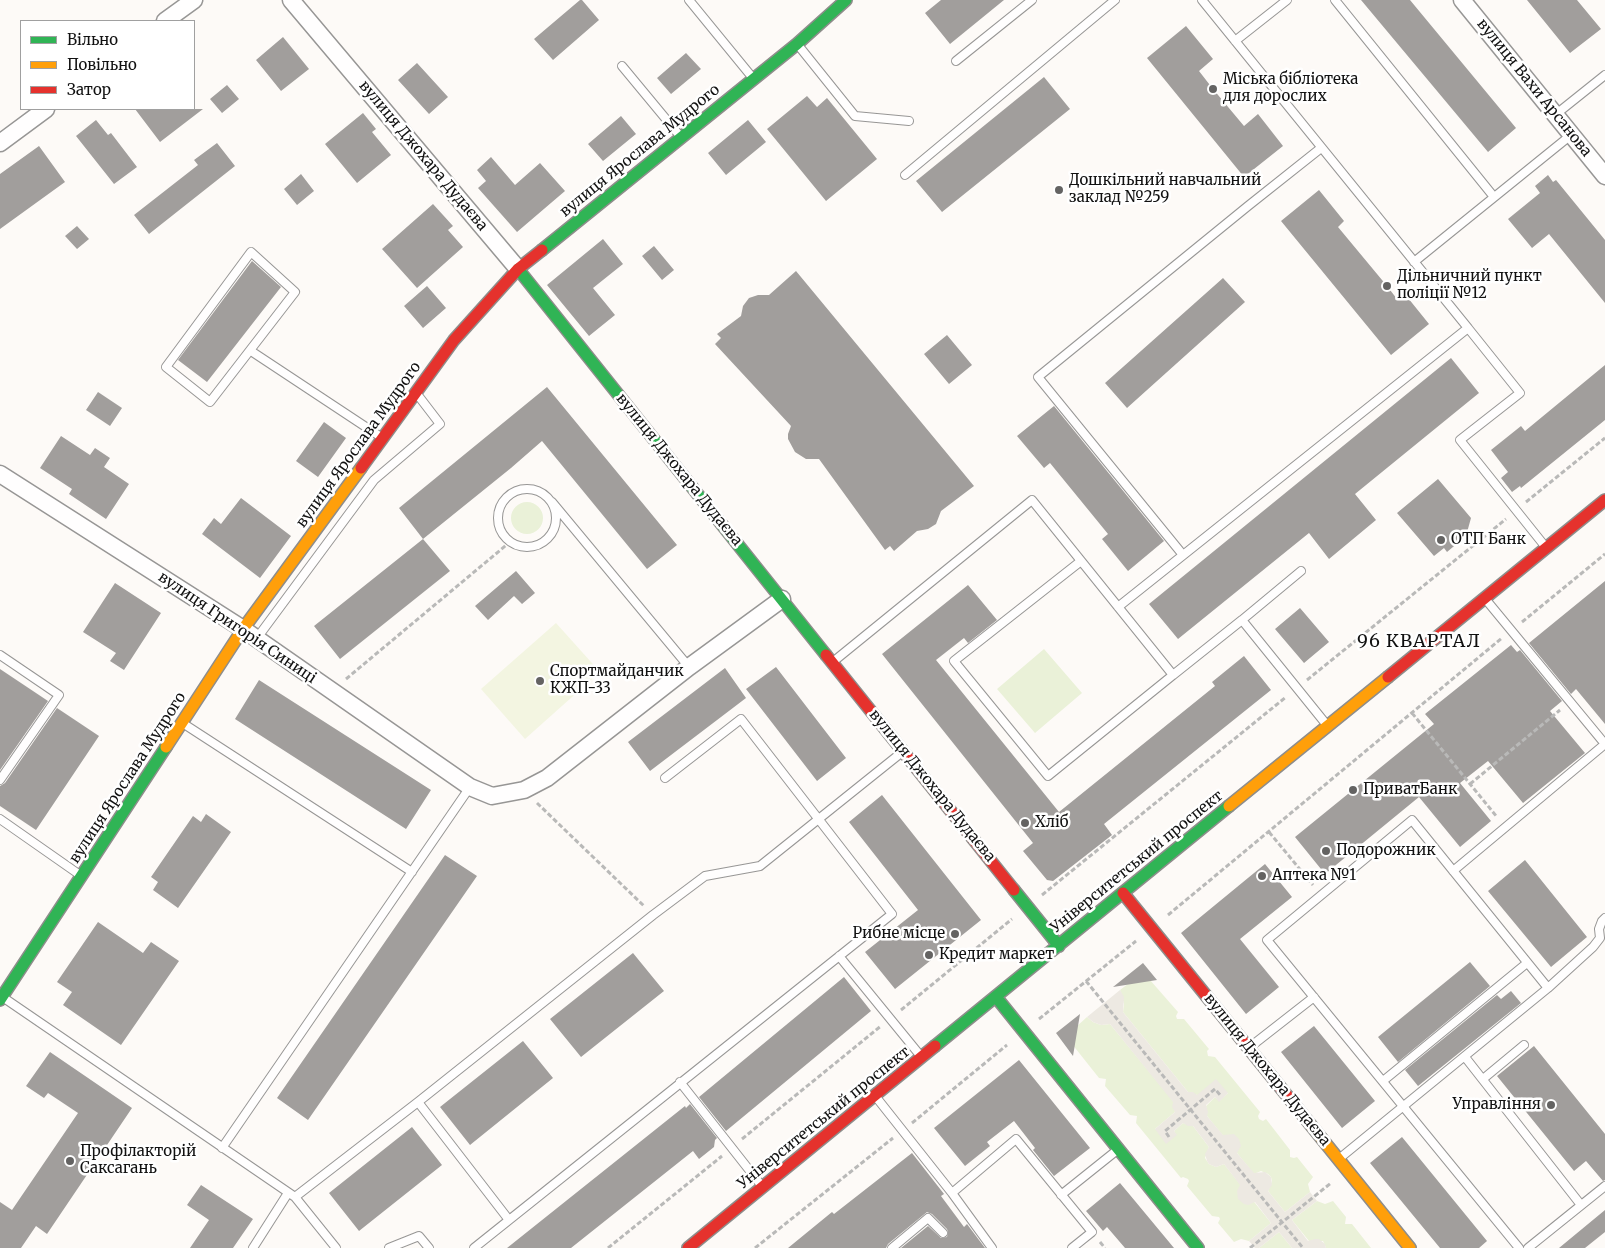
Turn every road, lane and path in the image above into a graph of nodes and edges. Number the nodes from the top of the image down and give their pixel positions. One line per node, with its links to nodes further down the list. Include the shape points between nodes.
1 (194, 0): 11 (street)
2 (291, 0): 29 (street, вулиця Джохара Дудаєва)
3 (689, 0): 17 (lane)
4 (846, 0): 13 (street, вулиця Ярослава Мудрого)
5 (1032, 0): 14 (lane)
6 (1114, 0): 25 (lane)
7 (1202, 0): 12 (lane)
8 (1287, 0): 12 (lane)
9 (1335, 0): 27 (lane)
10 (1462, 0): 19 (street, вулиця Вахи Арсанова)
11 (167, 20)
12 (1235, 41): 24 (lane)
13 (797, 44): 17 (street, вулиця Ярослава Мудрого); 20 (lane, via 855,116)
14 (956, 61)
15 (622, 66): 22 (lane)
16 (1605, 75): 19 (lane)
17 (754, 79): 22 (street, вулиця Ярослава Мудрого)
18 (45, 110): 23 (street)
19 (1556, 115): 21 (street, вулиця Вахи Арсанова)
20 (909, 121)
21 (1571, 135): 26 (street, вулиця Вахи Арсанова); 27 (lane)
22 (681, 137): 29 (street, вулиця Ярослава Мудрого)
23 (0, 142)
24 (1321, 148): 28 (lane); 42 (lane, via 1038,377)
25 (905, 175)
26 (1605, 176)
27 (1494, 197): 28 (lane)
28 (1414, 262): 30 (lane)
29 (518, 269): 32 (street, вулиця Ярослава Мудрого, via 454,340); 46 (street, вулиця Джохара Дудаєва)
30 (1468, 328): 38 (lane, via 1520,394 1460,440); 42 (lane)
31 (251, 350): 31 (lane, via 210,402 166,367 252,252 295,292); 33 (lane)
32 (416, 392): 33 (street, вулиця Ярослава Мудрого); 50 (lane, via 440,424 374,480)
33 (382, 438): 50 (street, вулиця Ярослава Мудрого)
34 (1605, 438): 38 (path)
35 (0, 474): 50 (street, вулиця Григорія Синиці)
36 (1605, 500): 40 (street, Університетський проспект)
37 (552, 502): 39 (lane, via 557,522 552,535 542,544 529,548); 39 (lane, via 536,490 522,489 510,495 501,505 498,518 501,532); 53 (lane)
38 (1516, 510): 40 (lane); 55 (path)
39 (510, 542): 56 (path)
40 (1546, 548): 45 (street, Університетський проспект)
41 (1605, 554): 49 (path)
42 (1183, 555): 47 (lane)
43 (1081, 561): 47 (lane); 52 (lane, via 1032,500); 54 (lane, via 954,661 1048,776)
44 (1301, 571): 48 (lane)
45 (1485, 598): 49 (lane); 60 (street, Університетський проспект)
46 (782, 599): 52 (street, вулиця Джохара Дудаєва); 53 (street, вулиця Григорія Синиці)
47 (1118, 607): 54 (lane)
48 (1242, 620): 54 (lane); 55 (lane)
49 (1511, 630): 57 (lane); 58 (path)
50 (250, 634): 56 (street, вулиця Григорія Синиці); 59 (street, вулиця Ярослава Мудрого)
51 (0, 655): 63 (lane, via 59,695)
52 (832, 662): 61 (street, вулиця Джохара Дудаєва)
53 (690, 667): 66 (street, вулиця Григорія Синиці, via 547,778)
54 (1173, 675)
55 (1297, 688): 60 (lane); 76 (path)
56 (332, 691): 65 (street, вулиця Григорія Синиці)
57 (1570, 702): 64 (path); 69 (lane, via 1605,744)
58 (1412, 713): 64 (path); 70 (path)
59 (182, 723): 72 (lane); 73 (street, вулиця Ярослава Мудрого)
60 (1328, 726): 74 (street, Університетський проспект)
61 (904, 751): 68 (lane); 76 (street, вулиця Джохара Дудаєва)
62 (665, 778): 68 (lane, via 741,719)
63 (0, 780)
64 (1470, 784): 69 (path)
65 (470, 787): 66 (street, вулиця Григорія Синиці, via 492,796); 72 (lane)
66 (524, 790): 77 (path)
67 (0, 819): 73 (lane)
68 (818, 820): 77 (lane, via 760,866 705,876); 81 (lane, via 892,914)
69 (1505, 828): 71 (lane)
70 (1269, 832): 75 (path); 79 (path)
71 (1453, 870): 75 (lane, via 1412,820); 82 (lane)
72 (412, 872): 104 (lane)
73 (81, 877): 85 (street, вулиця Ярослава Мудрого)
74 (1123, 893): 79 (street, вулиця Джохара Дудаєва); 80 (street, Університетський проспект)
75 (1321, 895): 87 (lane, via 1267,940)
76 (1028, 906): 80 (street, вулиця Джохара Дудаєва); 88 (path)
77 (653, 915): 99 (lane)
78 (1605, 918): 84 (lane, via 1599,929 1600,938 1593,947)
79 (1152, 928): 83 (path); 91 (street, вулиця Джохара Дудаєва)
80 (1059, 946): 86 (street, Університетський проспект)
81 (839, 956): 88 (lane); 95 (lane)
82 (1527, 963): 84 (lane); 96 (lane)
83 (1086, 982): 89 (path); 101 (path)
84 (1548, 988): 92 (lane)
85 (1, 997): 104 (lane)
86 (996, 997): 89 (street); 93 (street, Університетський проспект)
87 (1314, 997): 91 (lane); 96 (lane)
88 (890, 1019): 93 (lane); 105 (path)
89 (1023, 1032): 102 (path); 106 (street)
90 (1524, 1045): 94 (lane)
91 (1248, 1048): 107 (street, вулиця Джохара Дудаєва)
92 (1465, 1056): 94 (lane); 100 (lane)
93 (922, 1058): 97 (street, Університетський проспект)
94 (1483, 1079): 114 (lane)
95 (680, 1082): 105 (lane); 115 (lane)
96 (1383, 1082): 100 (lane)
97 (874, 1096): 102 (lane); 110 (street, Університетський проспект)
98 (1222, 1096): 101 (path, via 1215,1088)
99 (418, 1102): 112 (lane); 115 (lane)
100 (1403, 1107): 107 (lane); 133 (lane)
101 (1190, 1110): 103 (path, via 1165,1131); 116 (path)
102 (902, 1131): 111 (lane); 125 (path)
103 (1170, 1137)
104 (222, 1148): 112 (lane)
105 (732, 1148): 110 (lane); 123 (path)
106 (1118, 1150): 113 (lane); 129 (street)
107 (1338, 1159): 108 (street, вулиця Джохара Дудаєва)
108 (1347, 1170): 116 (path); 132 (street, вулиця Джохара Дудаєва)
109 (1605, 1186): 114 (lane)
110 (763, 1187): 124 (street, Університетський проспект)
111 (952, 1193): 113 (lane, via 1016,1139); 127 (lane)
112 (291, 1195): 118 (lane); 119 (lane)
113 (1062, 1195): 128 (lane, via 1092,1232)
114 (1582, 1205): 134 (lane)
115 (509, 1220): 122 (lane)
116 (1282, 1222): 130 (path); 131 (path)
117 (943, 1233): 126 (lane, via 928,1218)
118 (253, 1248)
119 (336, 1248)
120 (389, 1248): 121 (lane, via 419,1236)
121 (429, 1248)
122 (474, 1248)
123 (608, 1248)
124 (688, 1248)
125 (754, 1248)
126 (892, 1248)
127 (992, 1248)
128 (1072, 1248)
129 (1198, 1248)
130 (1250, 1248)
131 (1303, 1248)
132 (1410, 1248)
133 (1519, 1248)
134 (1528, 1248)

